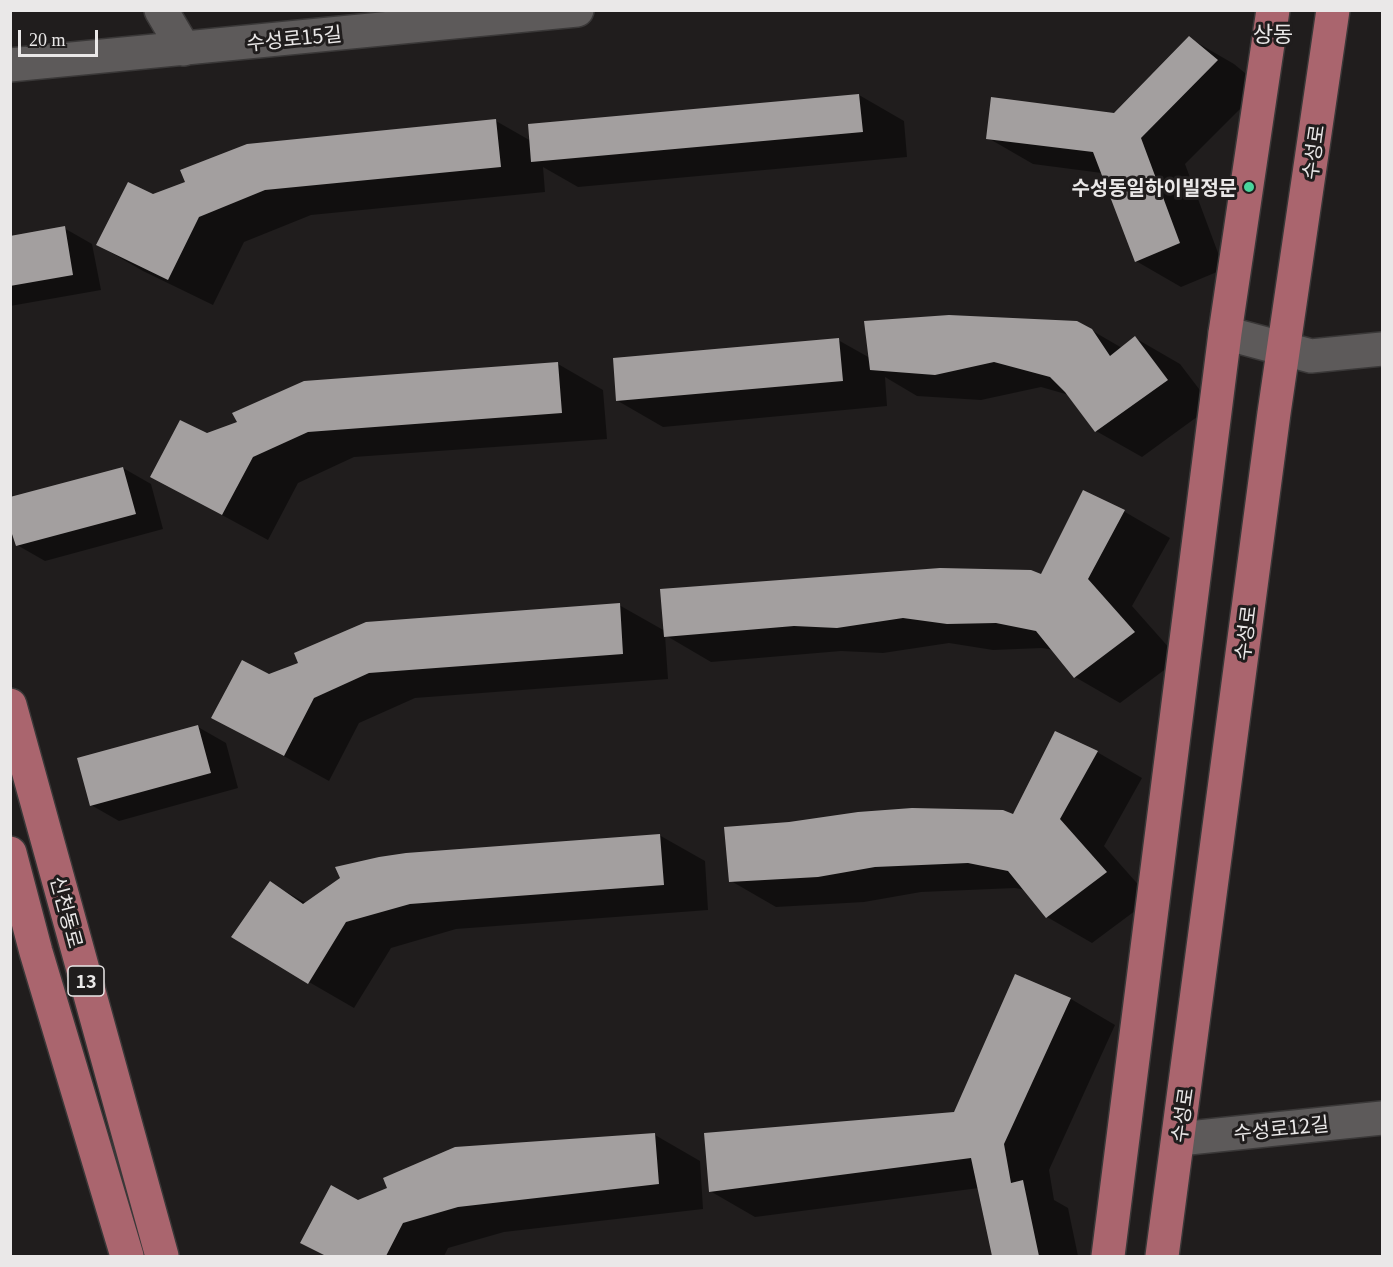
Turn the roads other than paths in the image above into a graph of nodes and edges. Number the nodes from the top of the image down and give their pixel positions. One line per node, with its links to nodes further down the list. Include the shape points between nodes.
1 (161, 10): 6 (street)
2 (577, 10): 5 (street, 수성로15길)
3 (1273, 10): 8 (main road)
4 (1333, 10): 9 (main road, 수성로)
5 (401, 19): 6 (street, 수성로15길)
6 (184, 49): 7 (street, 수성로15길)
7 (10, 66)
8 (1225, 333): 9 (street); 17 (main road)
9 (1284, 348): 10 (street, via 1311,356); 14 (main road, 수성로)
10 (1383, 349)
11 (10, 705): 16 (main road, 신천동로 / 13)
12 (10, 853): 15 (main road, 신천동로 / 13)
13 (1383, 1118): 14 (street, 수성로12길)
14 (1179, 1139): 18 (main road, 수성로)
15 (127, 1257)
16 (162, 1257)
17 (1108, 1257)
18 (1162, 1257)

